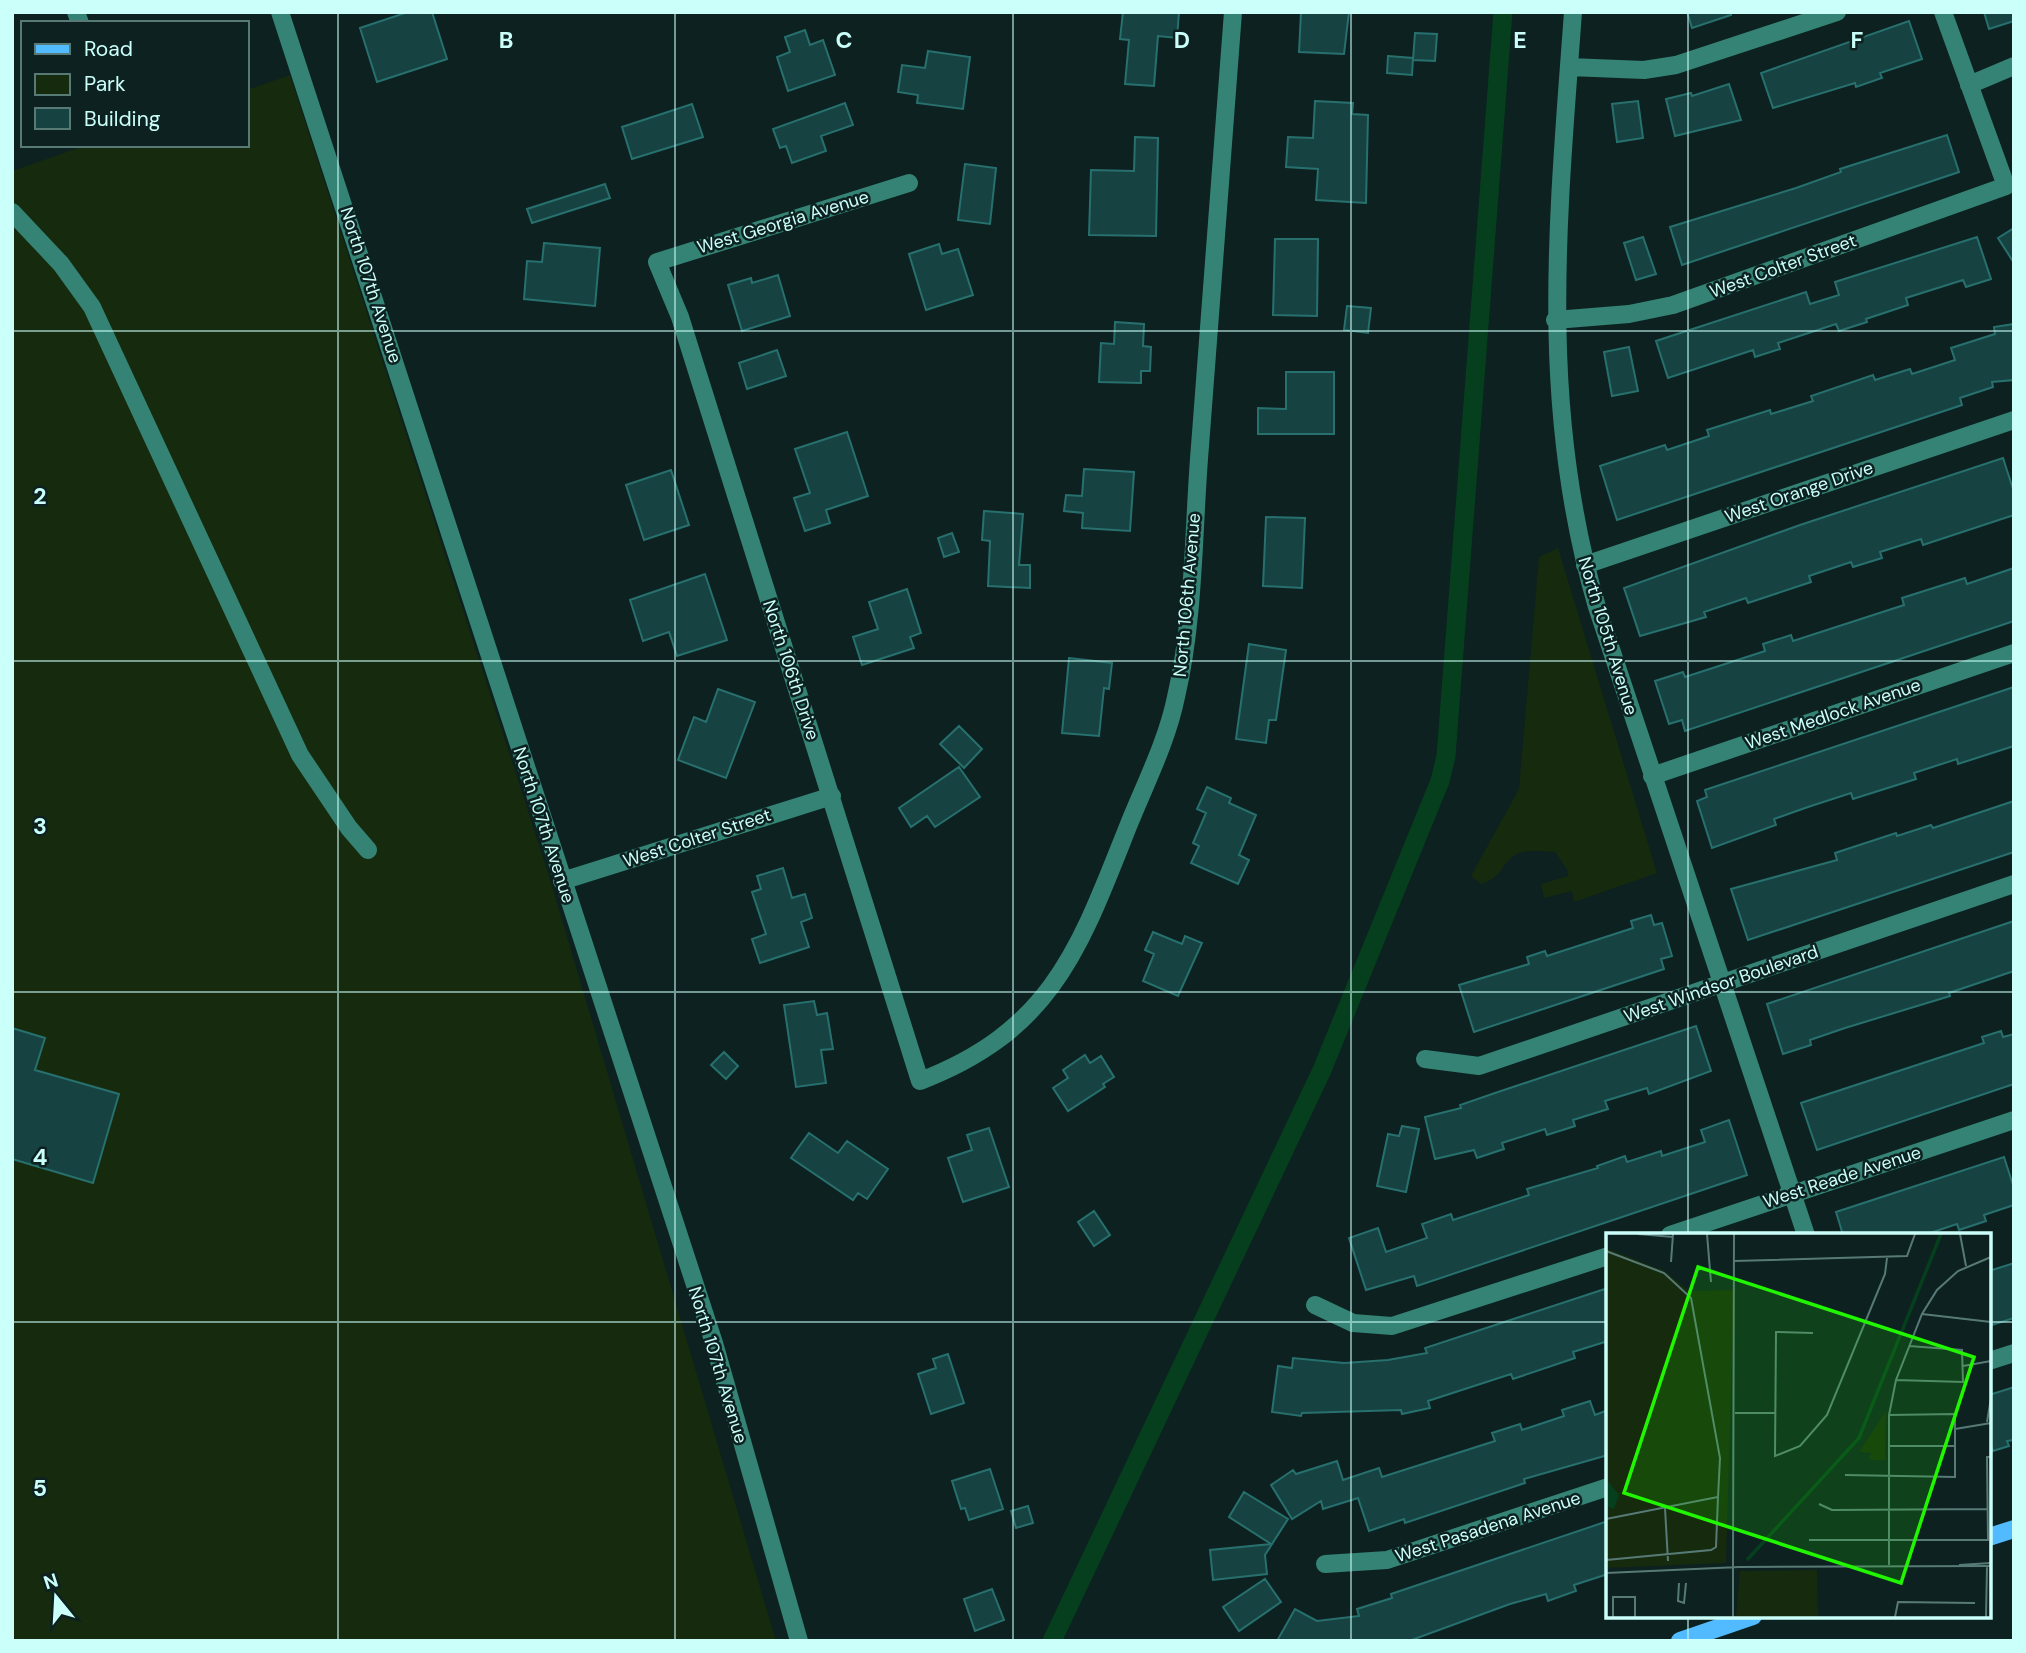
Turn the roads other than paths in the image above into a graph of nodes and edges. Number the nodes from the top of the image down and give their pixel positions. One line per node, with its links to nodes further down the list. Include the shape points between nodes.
1 (280, 12): 19 (street, North 107th Avenue)
2 (1233, 12): 23 (street, North 106th Avenue, via 1189,599 1176,698 1105,883 1066,965 1017,1027 985,1051)
3 (1573, 12): 7 (street, North 105th Avenue)
4 (1837, 12): 7 (street, via 1676,65 1644,70)
5 (1943, 12): 8 (street)
6 (2014, 66): 8 (street)
7 (1569, 67): 12 (street, North 105th Avenue, via 1555,252)
8 (1969, 85): 12 (street, West Colter Street, via 2006,186 1673,305 1648,312)
9 (909, 183): 11 (street, West Georgia Avenue)
10 (12, 212): 18 (street, via 61,264 92,307 300,755)
11 (657, 262): 17 (street, North 106th Drive, via 680,317)
12 (1555, 320): 14 (street, North 105th Avenue, via 1564,449)
13 (2014, 419): 14 (street, West Orange Drive)
14 (1585, 565): 16 (street, North 105th Avenue)
15 (2014, 653): 16 (street, West Medlock Avenue)
16 (1652, 776): 21 (street, North 105th Avenue)
17 (832, 796): 19 (street, West Colter Street); 23 (street, North 106th Drive)
18 (368, 850)
19 (562, 881): 37 (street, North 107th Avenue, via 714,1343)
20 (2014, 884): 21 (street, West Windsor Boulevard)
21 (1723, 983): 22 (street, West Windsor Boulevard, via 1479,1066); 25 (street, North 105th Avenue)
22 (1425, 1059)
23 (919, 1081)
24 (2014, 1120): 25 (street, West Reade Avenue)
25 (1792, 1194): 26 (street, West Reade Avenue); 27 (street, North 105th Avenue)
26 (1676, 1233)
27 (1805, 1233)
28 (1606, 1257): 29 (street, via 1392,1326 1353,1323)
29 (1315, 1305)
30 (2014, 1353): 31 (street)
31 (1991, 1360)
32 (1606, 1488): 35 (street, West Pasadena Avenue, via 1387,1560)
33 (2014, 1529): 34 (main road)
34 (1991, 1536)
35 (1325, 1564)
36 (1747, 1618): 38 (main road)
37 (799, 1641)
38 (1680, 1641)

